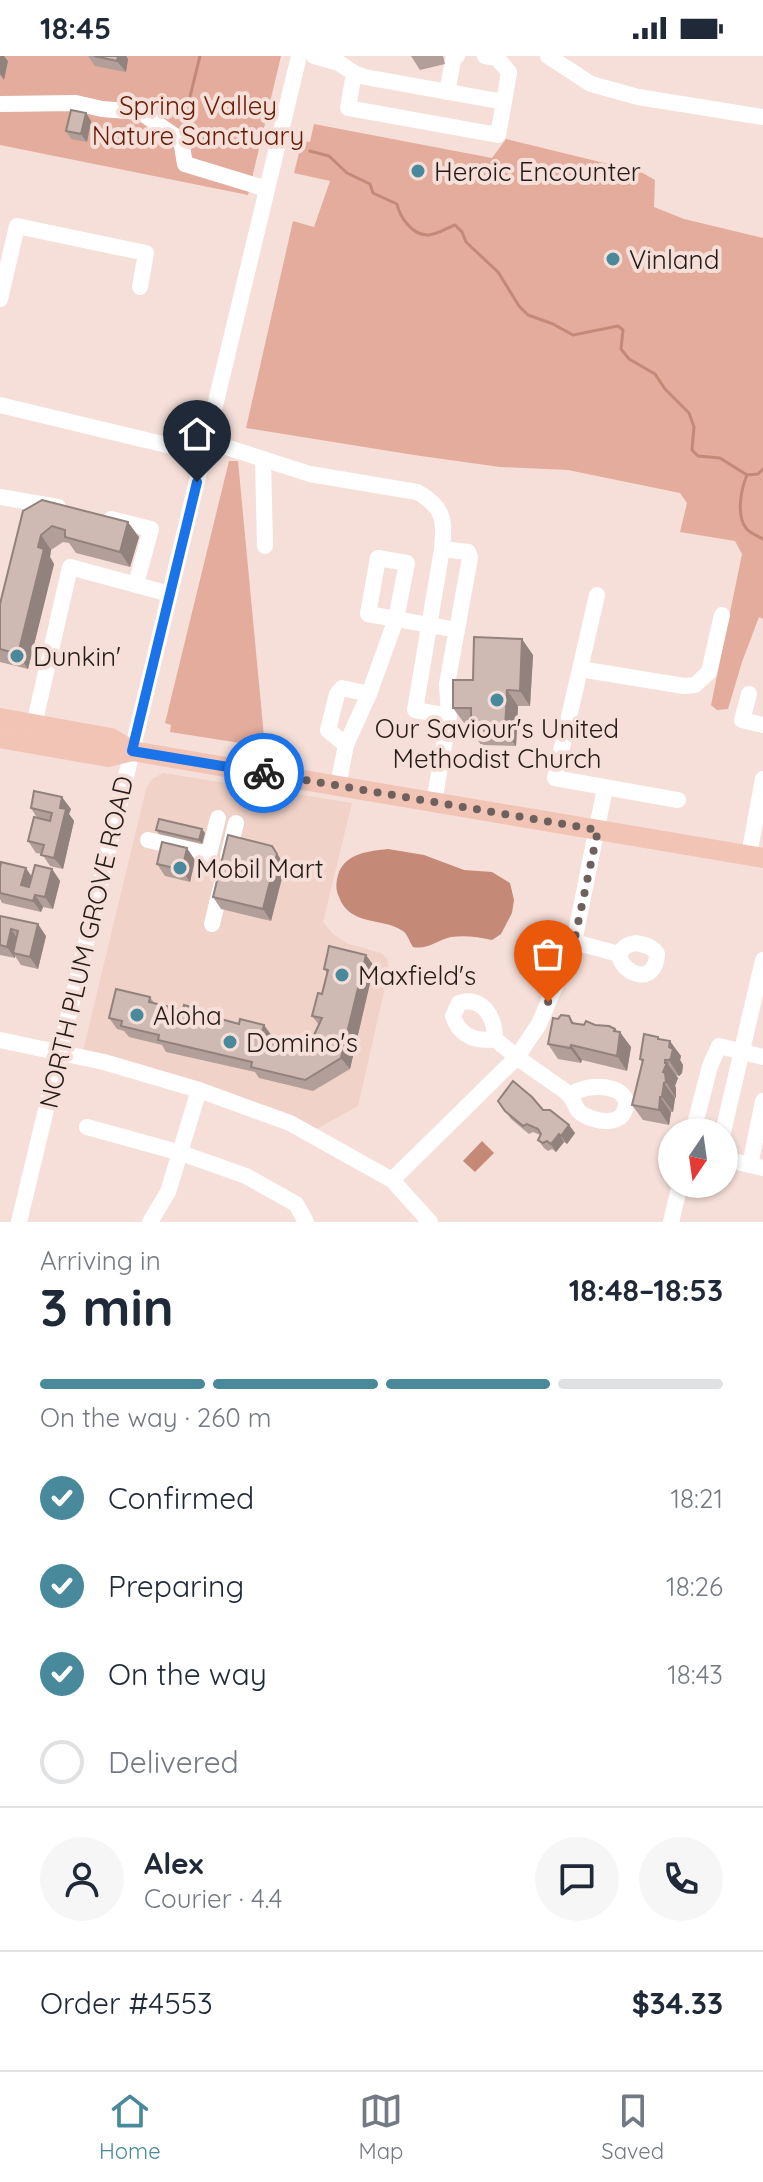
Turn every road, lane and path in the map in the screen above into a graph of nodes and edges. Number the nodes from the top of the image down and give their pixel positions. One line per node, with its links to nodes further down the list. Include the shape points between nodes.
1 (299, 56): 11 (street, NORTH PLUM GROVE ROAD)
2 (314, 56): 6 (street)
3 (457, 56): 7 (street)
4 (485, 56): 8 (street, via 497,58 509,72)
5 (548, 56): 10 (street, via 591,84)
6 (354, 73): 7 (street); 8 (street, via 348,108 498,135)
7 (447, 92): 8 (street)
8 (504, 102)
9 (0, 104): 11 (street, via 76,103 140,112 181,140 185,164)
10 (763, 117)
11 (267, 189): 15 (street, NORTH PLUM GROVE ROAD)
12 (140, 287): 13 (street, via 146,253 17,226)
13 (0, 299)
14 (0, 405): 15 (street)
15 (205, 448): 16 (street); 21 (street, NORTH PLUM GROVE ROAD)
16 (263, 459): 18 (street); 19 (street, via 310,474 417,492 441,513)
17 (0, 497): 20 (street, via 30,510 83,513 151,529)
18 (265, 546)
19 (442, 549): 24 (street); 25 (street, via 468,552 470,558)
20 (136, 584): 21 (street); 31 (street, via 70,567)
21 (170, 594): 35 (street, NORTH PLUM GROVE ROAD)
22 (597, 595): 26 (street)
23 (722, 615): 26 (street, via 709,672 695,685)
24 (429, 625): 25 (street); 27 (street, via 396,619); 29 (street, via 415,710)
25 (457, 630): 29 (street, via 447,684)
26 (580, 669): 38 (street, via 555,778)
27 (369, 694): 34 (street); 34 (street, via 342,688 337,694 328,730)
28 (749, 694): 32 (street, via 742,720)
29 (449, 716): 40 (street)
30 (0, 718): 31 (main road)
31 (34, 725): 35 (main road, via 111,738)
32 (763, 725)
33 (0, 738): 35 (main road, via 108,757)
34 (346, 745): 37 (street)
35 (132, 751): 37 (main road); 53 (street, NORTH PLUM GROVE ROAD)
36 (763, 779): 45 (street)
37 (338, 786): 40 (main road)
38 (605, 788): 39 (street); 43 (street)
39 (678, 800)
40 (434, 802): 43 (main road)
41 (218, 818): 44 (street, via 209,854)
42 (236, 823): 46 (street)
43 (598, 830): 45 (main road); 47 (street)
44 (148, 840)
45 (756, 857)
46 (212, 924)
47 (574, 942): 48 (street); 54 (street, via 539,1024)
48 (619, 954)
49 (763, 960): 52 (street)
50 (495, 1039): 54 (street)
51 (0, 1040): 53 (street)
52 (743, 1052): 55 (street); 59 (street, via 719,1046); 60 (street)
53 (60, 1053): 56 (street); 66 (street, NORTH PLUM GROVE ROAD)
54 (517, 1057): 57 (street); 64 (street)
55 (763, 1057)
56 (199, 1090): 62 (street); 64 (street, via 290,1123)
57 (570, 1096)
58 (763, 1101): 63 (street)
59 (697, 1118)
60 (726, 1118)
61 (87, 1127): 62 (street)
62 (181, 1153): 67 (street, via 168,1192); 68 (street, via 246,1176 296,1204)
63 (757, 1167)
64 (392, 1180): 69 (street)
65 (677, 1198): 70 (street)
66 (19, 1222)
67 (150, 1222)
68 (306, 1222)
69 (430, 1222)
70 (671, 1222)

